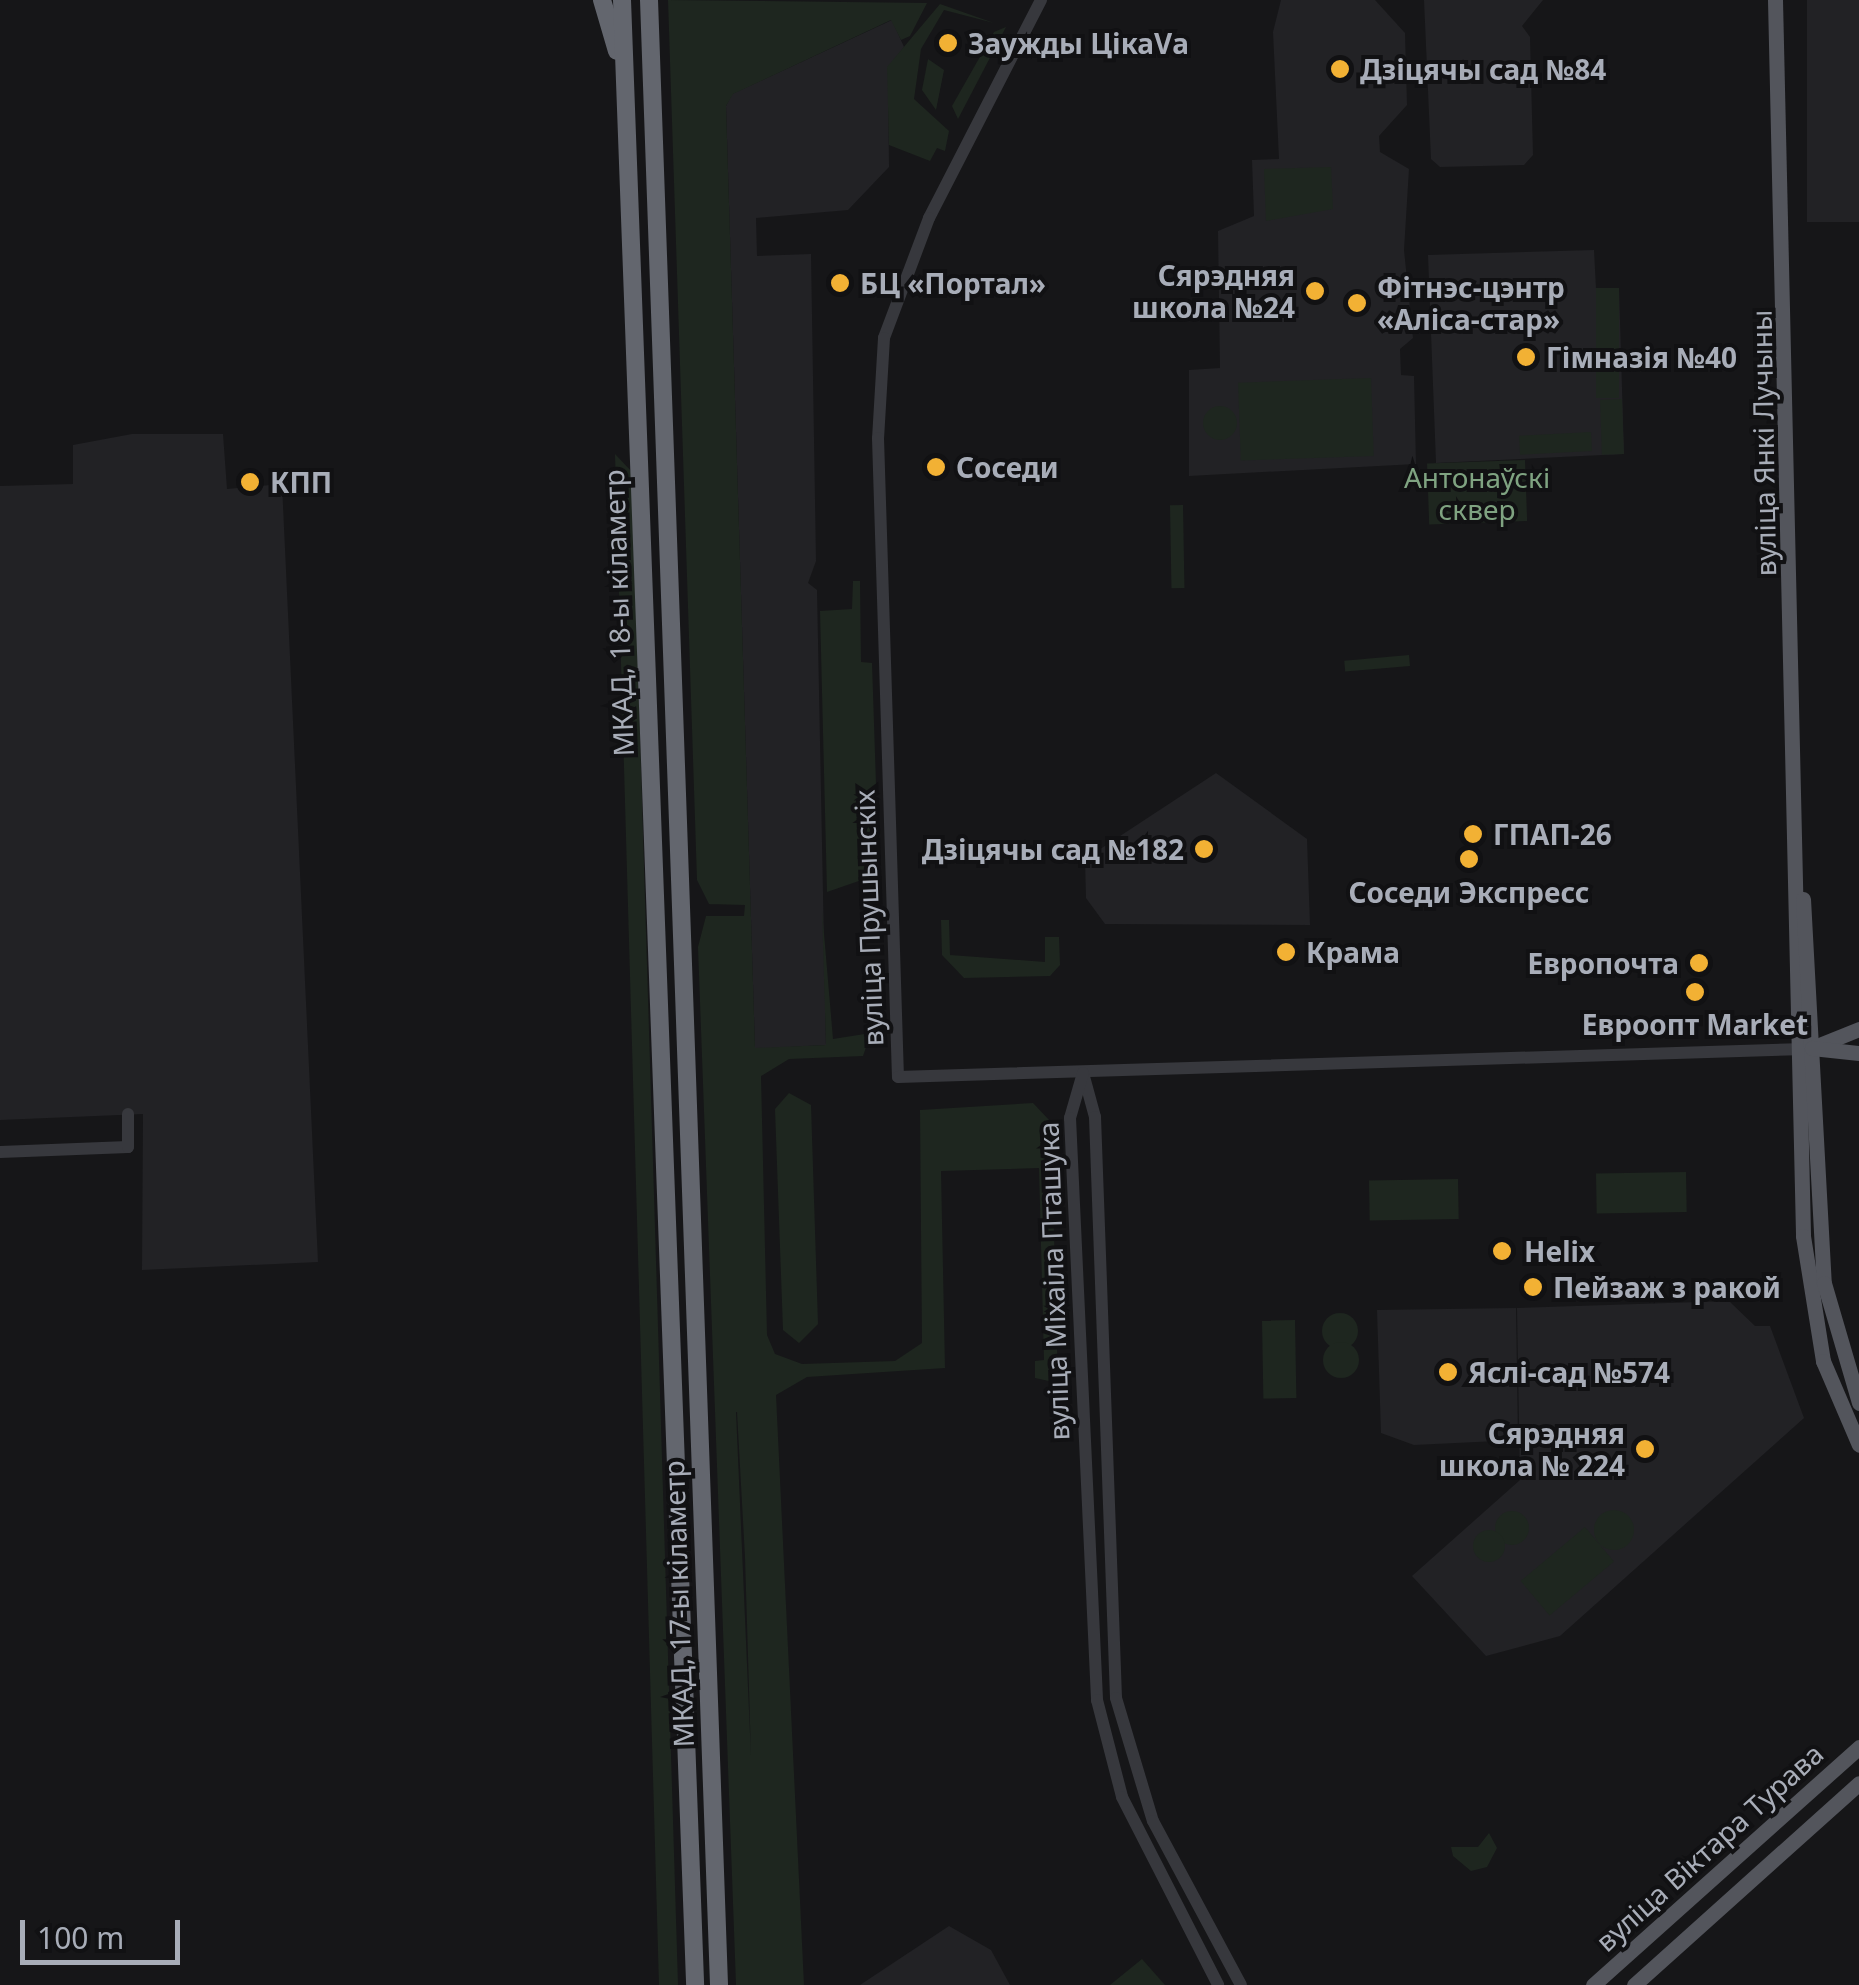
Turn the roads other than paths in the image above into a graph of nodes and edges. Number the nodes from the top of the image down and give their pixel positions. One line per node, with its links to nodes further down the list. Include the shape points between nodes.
1 (602, 0): 8 (highway)
2 (622, 0): 8 (highway, МКАД, 18-ы кіламетр)
3 (649, 0): 7 (highway, МКАД, 18-ы кіламетр)
4 (661, 0): 7 (highway)
5 (1041, 0): 12 (street, вуліца Прушынскіх, via 926,223 880,368 898,1077)
6 (1775, 0): 10 (main road, вуліца Янкі Лучыны)
7 (650, 42): 15 (highway, МКАД, 18-ы кіламетр)
8 (625, 106): 16 (highway, МКАД, 18-ы кіламетр)
9 (1859, 1030): 10 (main road)
10 (1805, 1049): 11 (main road); 12 (street, вуліца Прушынскіх); 17 (main road, вуліца Янкі Лучыны, via 1824,1283); 18 (main road, вуліца Янкі Лучыны, via 1812,1312)
11 (1859, 1054)
12 (1083, 1073): 23 (street, вуліца Міхаіла Пташука, via 1070,1118 1096,1700 1122,1797); 24 (street, вуліца Міхаіла Пташука, via 1095,1117 1116,1698 1152,1822)
13 (128, 1114): 14 (street, via 128,1147)
14 (0, 1152)
15 (692, 1222): 22 (highway, МКАД, 17-ы кіламетр)
16 (670, 1224): 21 (highway, МКАД, 17-ы кіламетр)
17 (1859, 1402)
18 (1859, 1445)
19 (1859, 1746): 25 (main road, вуліца Віктара Турава)
20 (1859, 1783): 26 (main road, вуліца Віктара Турава)
21 (694, 1985)
22 (719, 1985)
23 (1218, 1985)
24 (1241, 1985)
25 (1593, 1985)
26 (1634, 1985)

